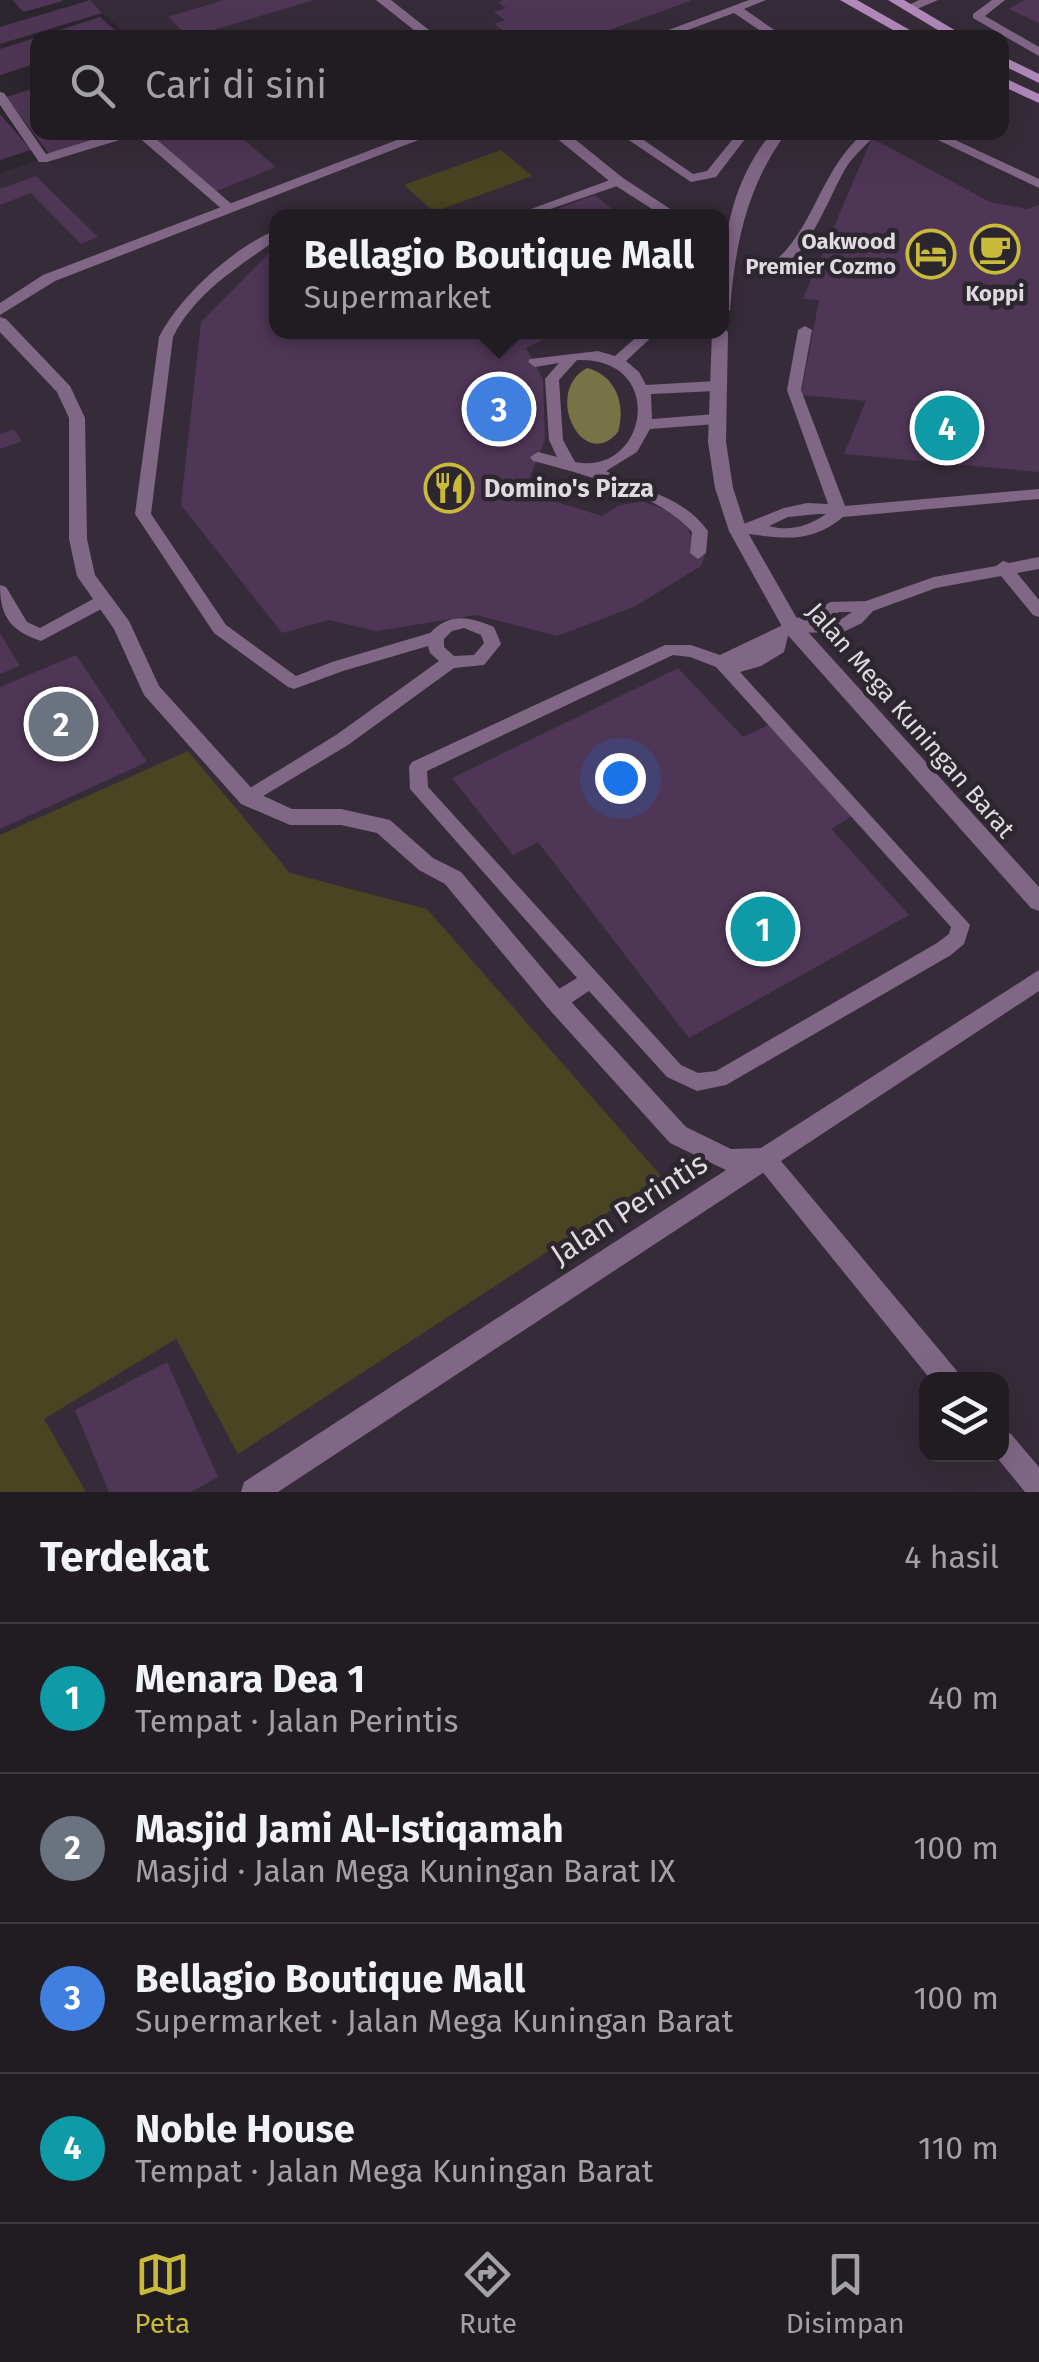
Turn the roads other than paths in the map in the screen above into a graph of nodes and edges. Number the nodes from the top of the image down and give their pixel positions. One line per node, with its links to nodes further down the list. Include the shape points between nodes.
1 (383, 0): 9 (street)
2 (760, 0): 7 (lane)
3 (847, 0): 12 (main road)
4 (895, 0): 8 (main road)
5 (931, 0): 8 (street)
6 (999, 0): 14 (lane, via 977,16)
7 (736, 8): 10 (lane); 11 (lane)
8 (910, 8): 13 (main road)
9 (422, 30)
10 (675, 30)
11 (768, 30)
12 (898, 30)
13 (948, 30)
14 (1001, 30)
15 (1009, 35): 16 (lane)
16 (1039, 52)
17 (1009, 64): 18 (main road)
18 (1039, 76)
19 (1009, 84): 21 (main road)
20 (0, 96): 22 (lane)
21 (1039, 99)
22 (30, 140)
23 (30, 140): 24 (lane, via 43,159)
24 (108, 140)
25 (146, 140): 35 (lane)
26 (410, 140): 35 (street)
27 (566, 140): 33 (street)
28 (635, 140): 29 (lane, via 691,178 711,174)
29 (734, 140)
30 (774, 140): 38 (street)
31 (863, 140): 40 (lane, via 828,184 788,260)
32 (944, 140): 34 (lane)
33 (618, 180): 36 (lane); 37 (street)
34 (1039, 184)
35 (228, 207): 41 (street, via 49,278)
36 (539, 209)
37 (662, 209)
38 (729, 233)
39 (269, 239): 67 (lane, via 188,298 175,315 166,338 143,514 220,629 294,683 388,651 441,649 342,740)
40 (776, 267)
41 (0, 310)
42 (0, 322): 63 (street, via 64,390 78,418 78,540 86,576)
43 (805, 330): 57 (lane, via 794,390)
44 (642, 339): 47 (lane)
45 (719, 339): 49 (street, Jalan Mega Kuningan Barat)
46 (573, 356): 47 (lane, via 605,353); 48 (lane); 54 (lane, via 552,379 556,440)
47 (619, 360): 50 (lane)
48 (534, 362)
49 (716, 386): 50 (lane); 51 (street, Jalan Mega Kuningan Barat)
50 (642, 390): 52 (lane)
51 (716, 419): 52 (lane); 58 (street, Jalan Mega Kuningan Barat, via 724,488)
52 (647, 424): 55 (lane, via 619,459)
53 (538, 457): 54 (lane)
54 (568, 464): 55 (lane)
55 (594, 470): 59 (lane, via 633,492 680,506 700,531)
56 (1039, 494): 57 (lane)
57 (839, 512): 58 (lane, via 831,522 782,535)
58 (747, 529): 65 (street, Jalan Mega Kuningan Barat)
59 (698, 553)
60 (1039, 564): 61 (lane)
61 (1004, 568): 64 (lane); 65 (lane, via 867,607 837,606)
62 (0, 591): 63 (lane, via 21,626 41,634)
63 (101, 602): 67 (street, via 122,626 151,690)
64 (1039, 611)
65 (791, 628): 66 (lane, via 778,648 761,657 742,666); 68 (street, Jalan Mega Kuningan Barat)
66 (722, 662): 70 (lane, via 691,647 672,649 418,767 419,789); 70 (lane, via 961,925 958,938 718,1079 697,1082 674,1072)
67 (248, 798): 71 (street, via 290,817 383,826 453,878)
68 (1039, 902)
69 (1039, 978): 72 (street, Jalan Perintis)
70 (590, 980): 71 (lane)
71 (556, 1001): 72 (street, via 678,1136 729,1160)
72 (764, 1159): 73 (street); 76 (street, Jalan Perintis)
73 (941, 1372)
74 (1009, 1452): 75 (street)
75 (1039, 1488)
76 (254, 1492)

